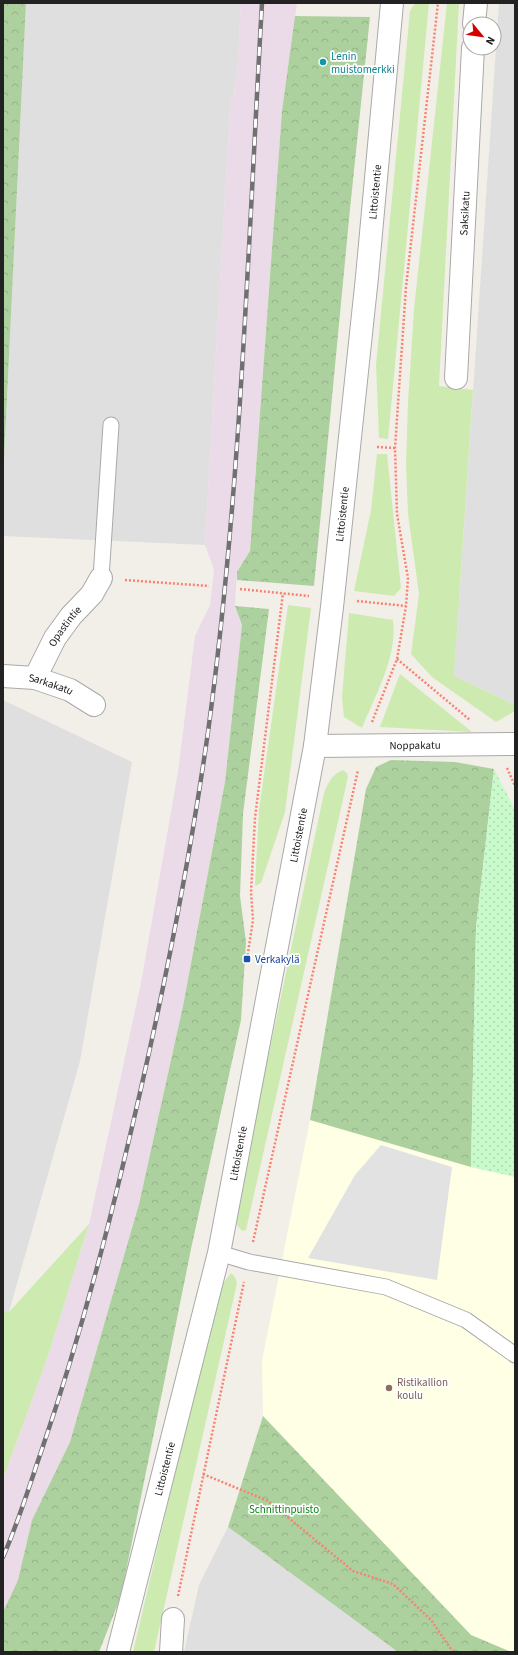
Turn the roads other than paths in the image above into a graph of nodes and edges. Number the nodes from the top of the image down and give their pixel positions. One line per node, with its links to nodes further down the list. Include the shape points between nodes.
1 (392, 3): 12 (street, Littoistentie, via 366,292)
2 (476, 3): 3 (street)
3 (475, 16)
4 (473, 56): 5 (street, Saksikatu)
5 (456, 378)
6 (111, 425): 7 (lane)
7 (101, 578): 9 (street, Opastintie, via 92,594 55,638)
8 (3, 676): 9 (street, Sarkakatu)
9 (35, 678): 10 (street, Sarkakatu, via 70,690)
10 (94, 706)
11 (508, 745): 12 (street, Noppakatu)
12 (315, 746): 13 (street, Littoistentie)
13 (219, 1253): 14 (lane, via 249,1262 386,1287 466,1320); 16 (street, Littoistentie)
14 (515, 1355)
15 (173, 1619): 17 (street)
16 (118, 1652)
17 (171, 1652)

